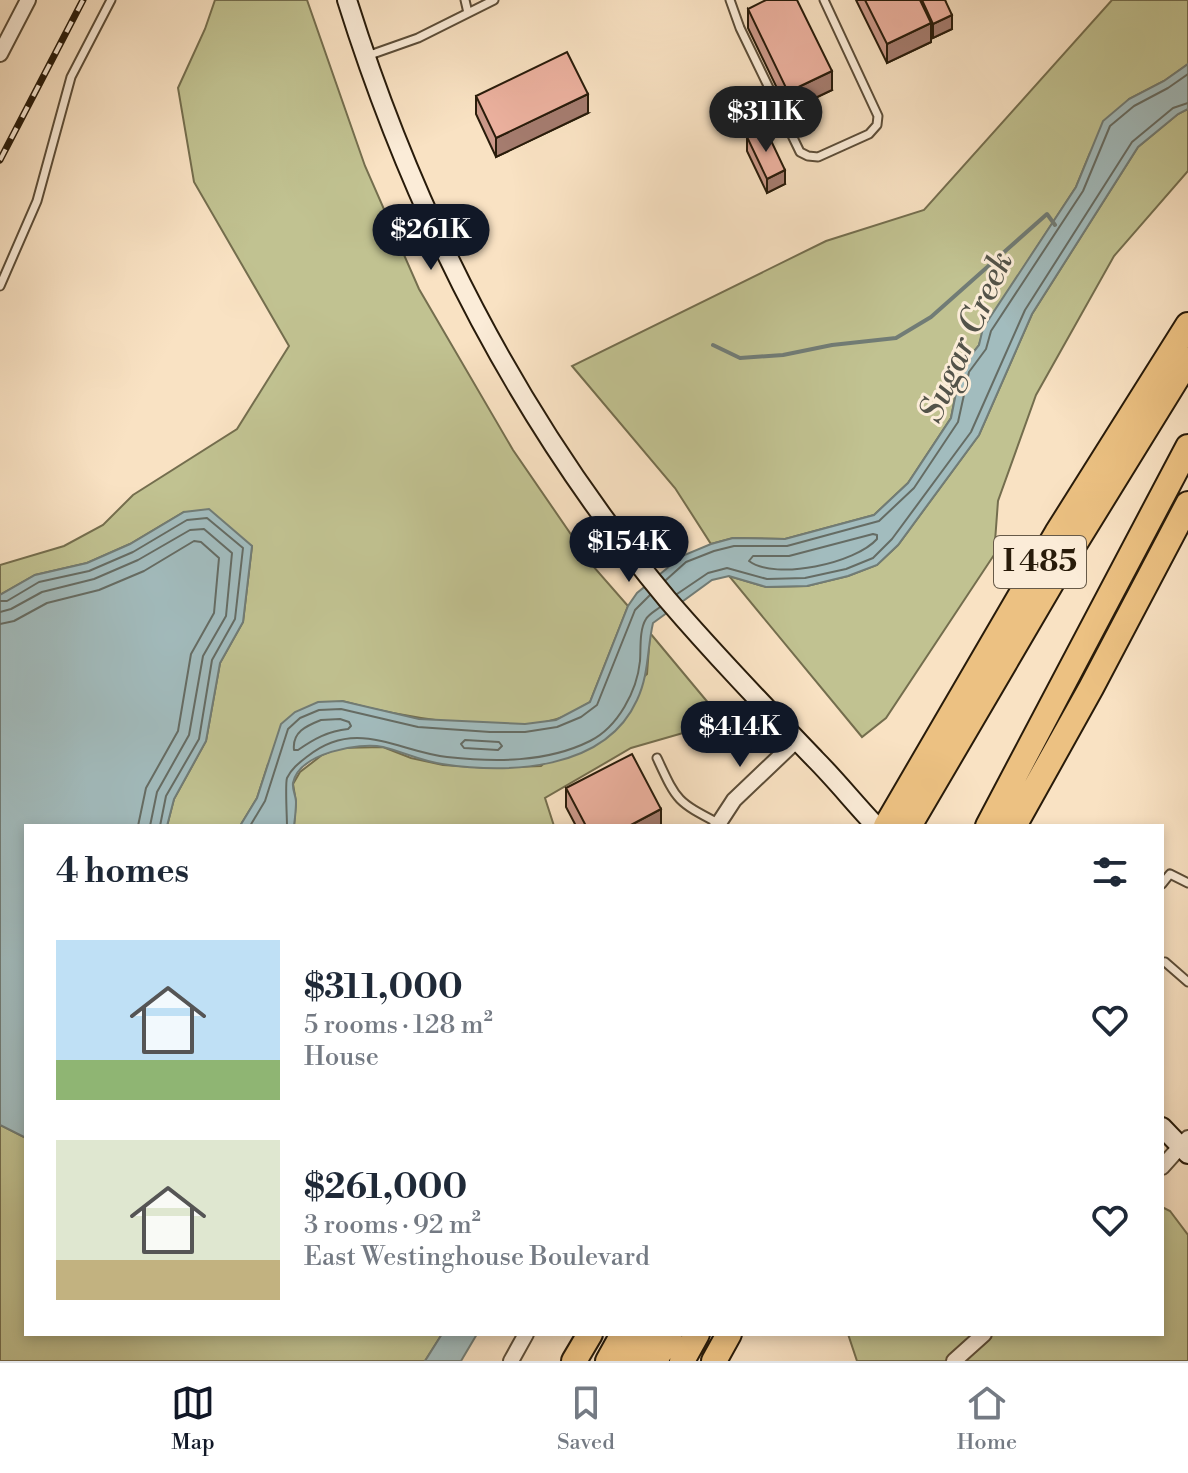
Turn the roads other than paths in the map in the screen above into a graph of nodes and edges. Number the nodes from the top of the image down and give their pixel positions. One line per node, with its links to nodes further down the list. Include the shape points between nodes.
1 (28, 0): 10 (street)
2 (111, 0): 12 (lane, via 71,77 37,201)
3 (347, 0): 11 (main road)
4 (465, 0): 9 (lane)
5 (494, 0): 9 (lane)
6 (743, 0): 8 (lane)
7 (824, 0): 8 (lane, via 878,116 869,134 818,157 800,152)
8 (731, 3)
9 (468, 13): 11 (lane)
10 (0, 54)
11 (365, 57): 19 (main road, via 434,233 513,382 595,505 658,587)
12 (0, 286)
13 (1188, 325): 21 (highway, I 485, via 1057,533)
14 (1188, 360): 21 (highway, I 485)
15 (1188, 447): 18 (highway, I 485)
16 (1188, 480): 18 (highway)
17 (1188, 504): 26 (highway)
18 (1106, 606): 25 (highway, I 485)
19 (797, 740): 23 (street, via 734,800); 24 (main road)
20 (657, 758): 22 (lane, via 681,803)
21 (907, 816)
22 (716, 824)
23 (719, 824)
24 (874, 824)
25 (989, 824)
26 (1015, 824)
27 (1164, 882): 28 (lane, via 1170,874)
28 (1188, 883)
29 (1165, 962): 30 (lane)
30 (1188, 982)
31 (1164, 1129): 32 (main road)
32 (1186, 1146): 33 (street)
33 (1164, 1165)
34 (525, 1336): 42 (street)
35 (589, 1336): 43 (highway)
36 (622, 1336): 44 (highway)
37 (647, 1336): 45 (highway)
38 (669, 1336): 46 (highway)
39 (696, 1336): 47 (highway)
40 (728, 1336): 48 (highway)
41 (982, 1336): 49 (street)
42 (511, 1361)
43 (574, 1361)
44 (608, 1361)
45 (633, 1361)
46 (655, 1361)
47 (682, 1361)
48 (714, 1361)
49 (954, 1361)

